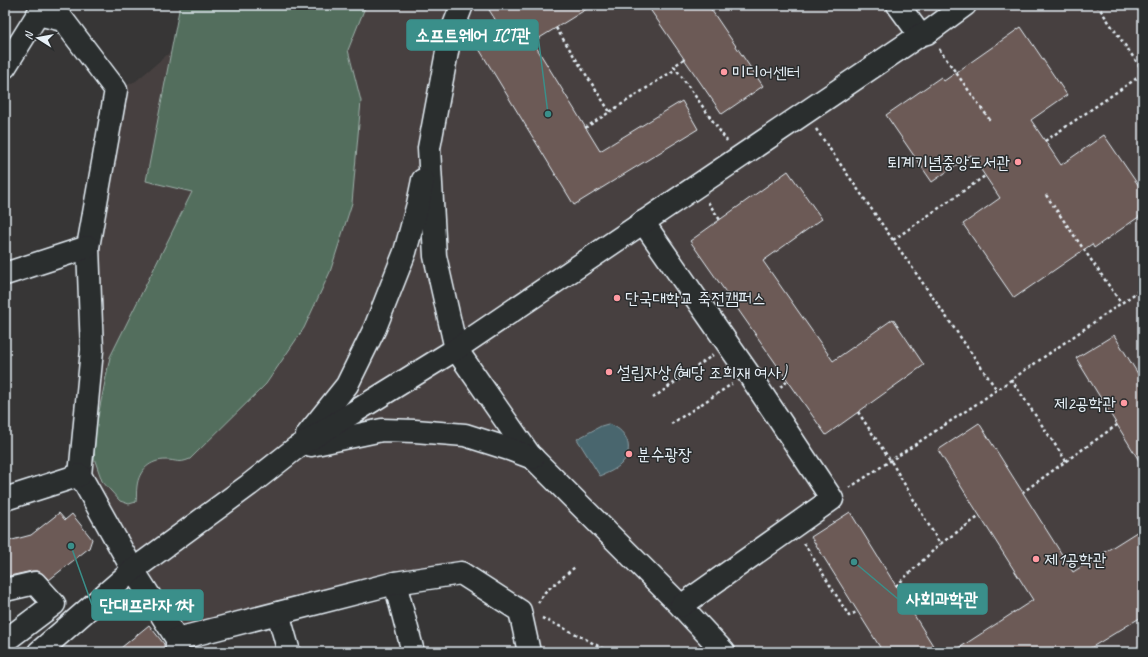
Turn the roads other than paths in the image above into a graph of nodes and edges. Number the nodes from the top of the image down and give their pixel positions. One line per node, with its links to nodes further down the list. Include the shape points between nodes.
1 (462, 5): 6 (street, via 450,36)
2 (898, 5): 4 (street)
3 (966, 5): 4 (street)
4 (924, 34): 7 (street)
5 (5, 67): 8 (street, via 38,14 63,20 116,90)
6 (429, 148): 10 (street, via 435,256); 11 (street, via 405,252 375,328 348,385)
7 (643, 222): 10 (street); 18 (street, via 832,499)
8 (88, 247): 9 (street); 13 (street, via 92,350)
9 (5, 274)
10 (456, 350): 11 (street); 12 (street)
11 (296, 448): 12 (street, via 382,430 415,431 465,435); 15 (street)
12 (533, 458): 18 (street)
13 (80, 475): 14 (street); 15 (street)
14 (5, 499)
15 (133, 570): 21 (street); 22 (street)
16 (395, 583): 19 (street); 24 (street); 25 (street, via 461,573 529,619)
17 (5, 590): 20 (street, via 35,583 54,604)
18 (681, 606): 26 (street)
19 (278, 613): 21 (street); 23 (street)
20 (5, 642)
21 (177, 645)
22 (38, 652)
23 (289, 652)
24 (413, 652)
25 (529, 652)
26 (724, 652)

